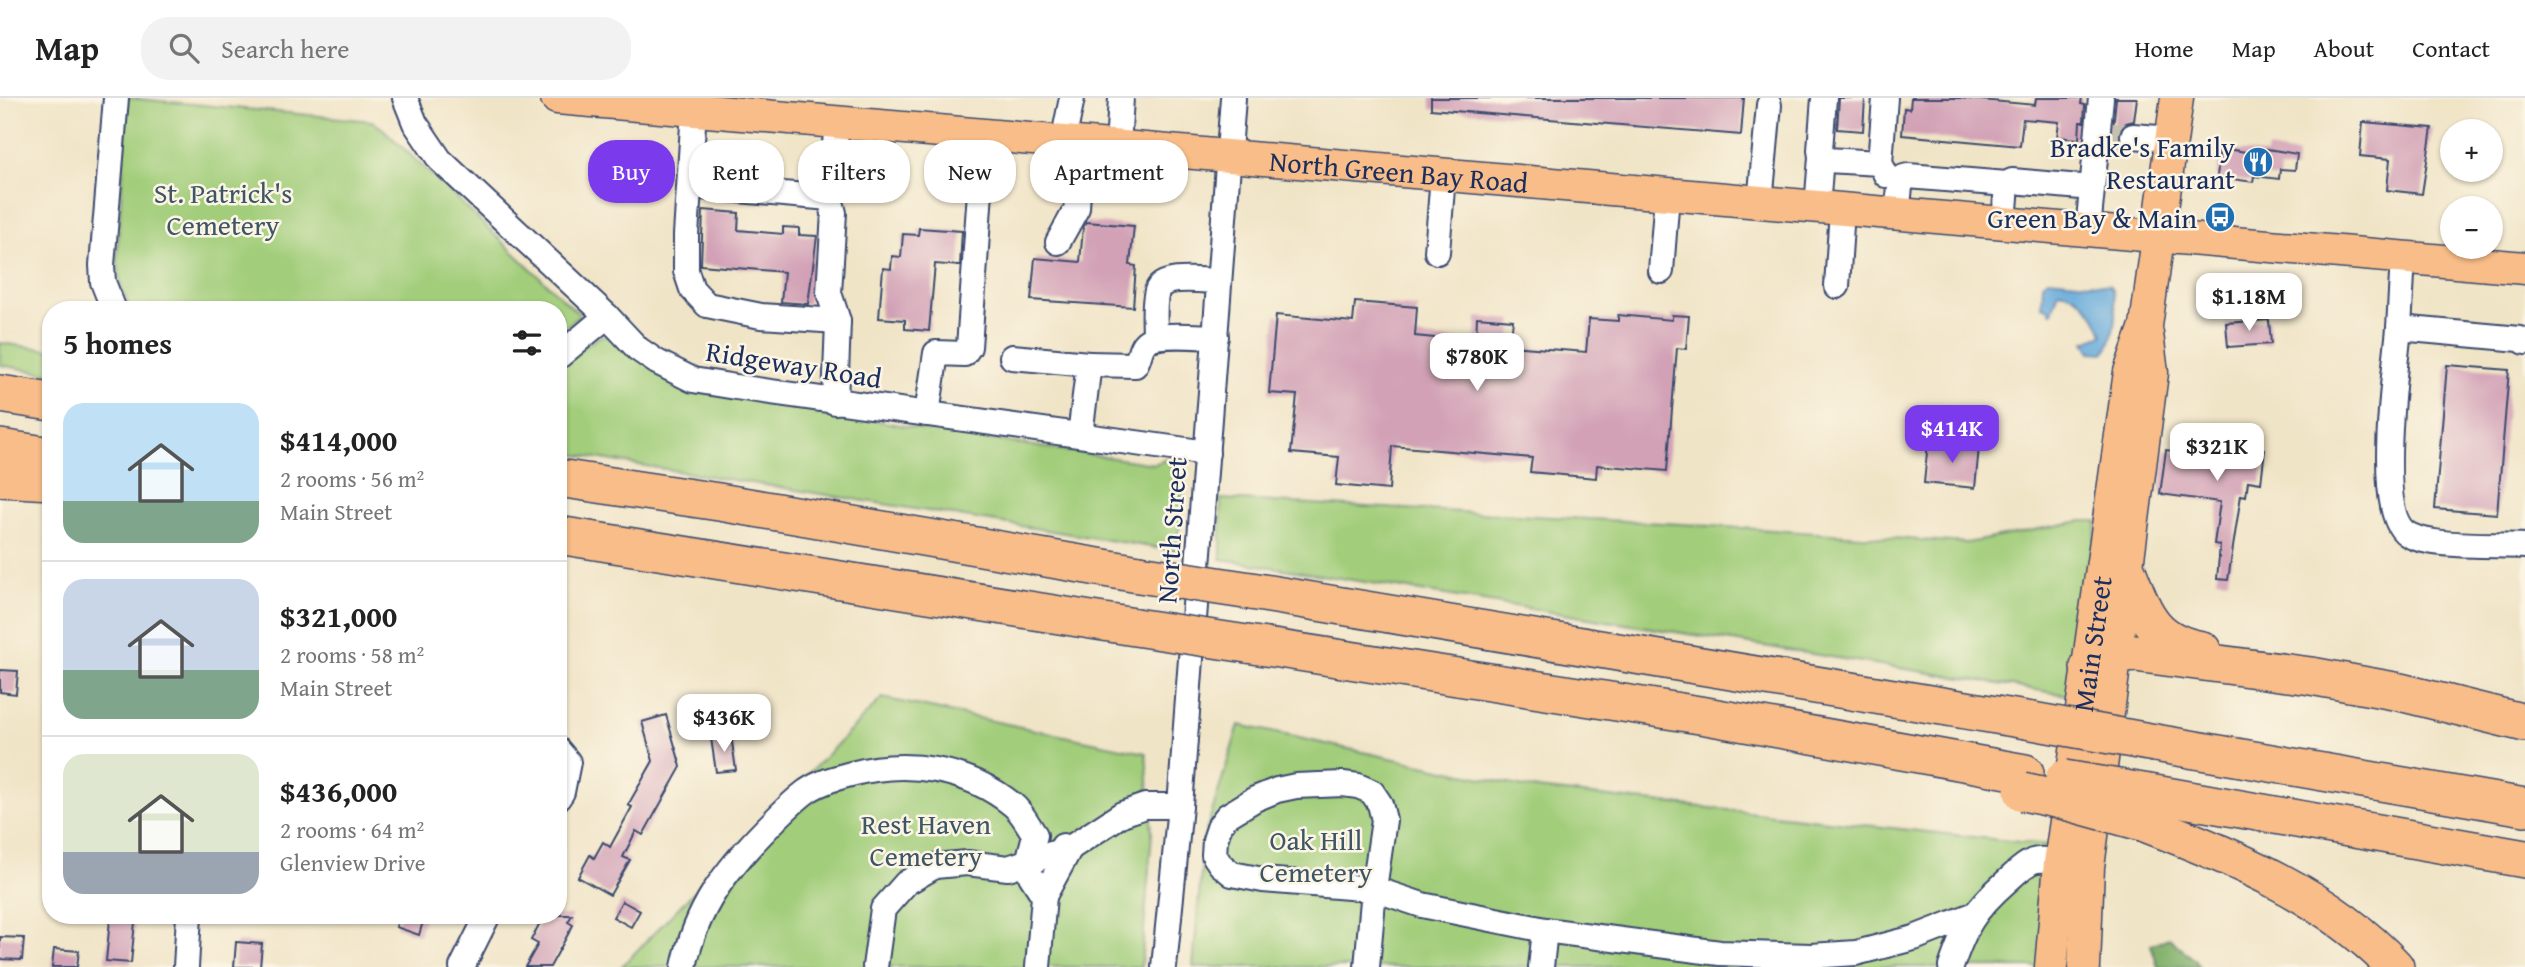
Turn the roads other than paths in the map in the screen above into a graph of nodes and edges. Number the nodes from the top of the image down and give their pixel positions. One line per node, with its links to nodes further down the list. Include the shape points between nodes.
1 (116, 98): 47 (street, via 102,265)
2 (405, 98): 48 (street, Ridgeway Road, via 415,123 440,160)
3 (557, 98): 11 (main road, North Green Bay Road)
4 (1072, 98): 22 (street)
5 (1121, 98): 23 (street)
6 (1233, 98): 25 (street, North Street)
7 (1824, 98): 26 (street)
8 (1885, 98): 27 (street)
9 (2101, 98): 17 (street)
10 (2177, 98): 18 (main road, Main Street)
11 (648, 102): 14 (main road, North Green Bay Road)
12 (1769, 105): 35 (street)
13 (736, 106): 14 (main road, North Green Bay Road); 15 (main road, North Green Bay Road)
14 (694, 110): 19 (street)
15 (837, 122): 16 (main road, North Green Bay Road); 20 (street)
16 (984, 135): 21 (main road, North Green Bay Road); 61 (street, via 969,347 964,354 936,353)
17 (2114, 135): 18 (street); 30 (street)
18 (2171, 139): 39 (main road, Main Street)
19 (692, 140)
20 (835, 140)
21 (1047, 140)
22 (1072, 140)
23 (1118, 140)
24 (1188, 152): 25 (main road, North Green Bay Road)
25 (1228, 156): 28 (main road, North Green Bay Road); 45 (street, North Street)
26 (1821, 157): 27 (street); 36 (street)
27 (1890, 172): 29 (street); 36 (street, via 1871,186)
28 (1443, 175): 31 (main road, North Green Bay Road); 41 (street)
29 (2007, 184): 30 (street); 37 (street)
30 (2092, 188): 38 (street)
31 (1667, 195): 35 (main road, North Green Bay Road); 44 (street)
32 (689, 203): 49 (street, via 686,271 692,289 707,305 761,316)
33 (831, 203): 49 (street, via 829,293)
34 (1077, 203): 40 (street)
35 (1760, 203): 36 (main road, North Green Bay Road)
36 (1857, 211): 37 (main road, North Green Bay Road); 46 (street)
37 (2004, 223): 38 (main road, North Green Bay Road)
38 (2088, 230): 39 (main road, North Green Bay Road)
39 (2157, 236): 42 (main road, North Green Bay Road); 50 (main road, Main Street)
40 (1058, 242)
41 (1437, 252)
42 (2403, 257): 43 (main road, North Green Bay Road); 51 (street)
43 (2525, 268)
44 (1661, 271)
45 (1219, 281): 52 (street, via 1170,280 1161,284); 53 (street, North Street)
46 (1837, 286)
47 (110, 301)
48 (607, 316): 55 (street); 60 (street, Ridgeway Road, via 638,349 693,380)
49 (838, 321): 60 (street)
50 (2146, 326): 71 (main road, Main Street, via 2152,373); 72 (main road, Main Street, via 2130,372)
51 (2399, 328): 54 (street); 70 (street, via 2389,489 2394,518 2407,534 2436,542)
52 (1155, 336): 53 (street); 57 (street, via 1144,344 1135,365)
53 (1216, 337): 64 (street, North Street)
54 (2525, 342)
55 (567, 349)
56 (1012, 357): 57 (street)
57 (1089, 364): 62 (street)
58 (0, 394): 59 (highway)
59 (42, 401)
60 (835, 402): 61 (street, Ridgeway Road)
61 (927, 414): 62 (street, Ridgeway Road)
62 (1080, 435): 64 (street, Ridgeway Road)
63 (0, 448): 65 (highway)
64 (1207, 453): 75 (street, North Street)
65 (42, 455)
66 (0, 478): 68 (highway)
67 (567, 479): 76 (highway, bridge)
68 (42, 480)
69 (567, 536): 77 (highway, bridge, via 1706,716)
70 (2525, 545)
71 (2127, 573): 72 (main road, Main Street); 73 (highway, via 2148,620 2179,645 2316,665 2372,677)
72 (2102, 661): 73 (highway, via 2135,653); 82 (main road, Main Street)
73 (2400, 692): 74 (highway)
74 (2525, 723)
75 (1180, 807): 79 (street, via 1134,810); 96 (street, North Street)
76 (2525, 807)
77 (2147, 808): 80 (highway); 102 (highway, via 2205,846 2309,899 2347,924)
78 (1035, 835): 79 (street); 81 (street); 93 (street, via 1015,806 954,774 922,766 890,766 828,780 783,812 725,874 689,940)
79 (1070, 848): 81 (street); 84 (street)
80 (2525, 859)
81 (1028, 862): 84 (street); 94 (street, via 1008,868 967,863 935,866 906,883 883,909)
82 (2074, 865): 85 (street, via 2039,860 2027,864); 100 (main road, Main Street); 101 (main road, Main Street)
83 (1374, 889): 83 (street, via 1384,820 1372,792 1358,786 1321,784 1277,790 1227,816 1214,840 1214,855 1232,874); 88 (street, via 1422,905); 97 (street)
84 (1044, 896): 95 (street)
85 (1973, 915): 89 (street); 99 (street)
86 (188, 924): 91 (street)
87 (484, 924): 92 (street)
88 (1545, 929): 90 (street); 98 (street)
89 (1914, 938): 90 (street, via 1856,953); 99 (street)
90 (1709, 959)
91 (186, 967)
92 (462, 967)
93 (684, 967)
94 (875, 967)
95 (1038, 967)
96 (1164, 967)
97 (1367, 967)
98 (1541, 967)
99 (1949, 967)
100 (2050, 967)
101 (2084, 967)
102 (2395, 967)

